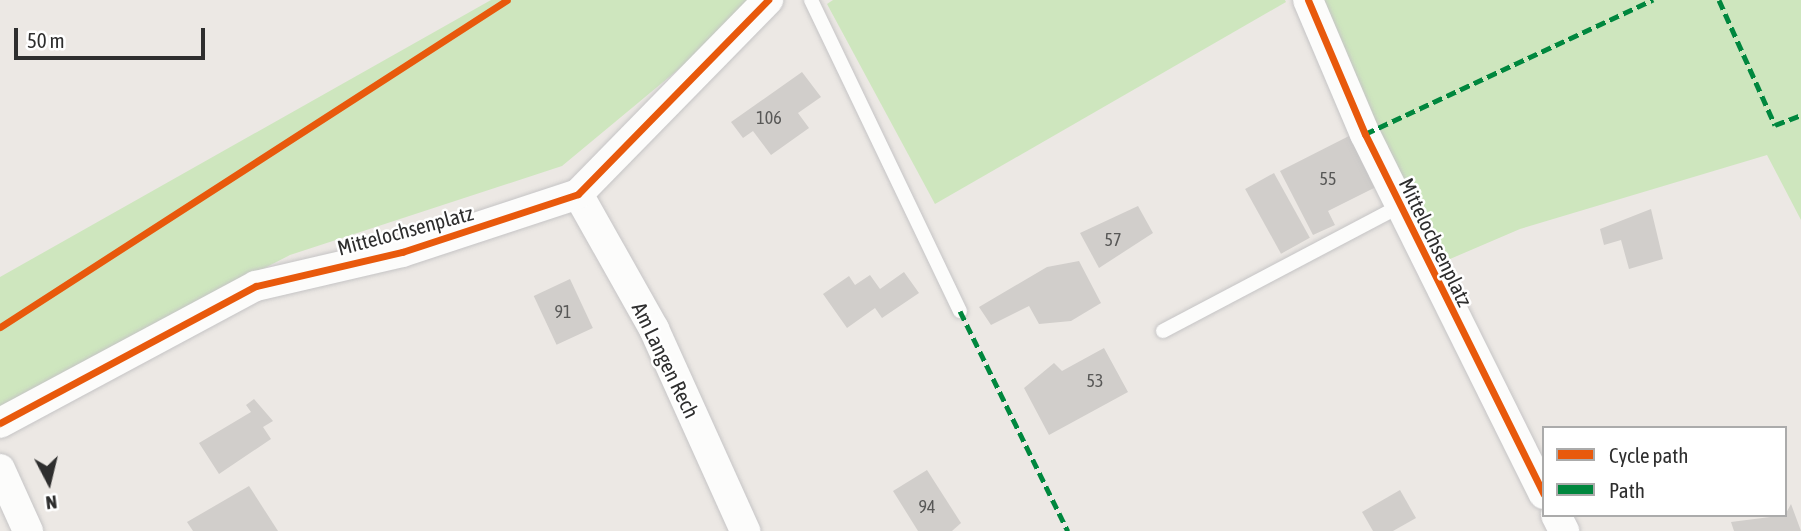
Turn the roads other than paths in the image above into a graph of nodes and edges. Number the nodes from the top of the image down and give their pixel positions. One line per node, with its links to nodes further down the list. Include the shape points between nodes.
1 (768, 0): 4 (street, Mittelochsenplatz)
2 (811, 0): 6 (lane)
3 (1308, 0): 5 (street, Mittelochsenplatz)
4 (578, 194): 8 (street, Mittelochsenplatz, via 402,252 256,286); 12 (street, Am Langen Rech, via 654,329)
5 (1400, 206): 7 (lane); 10 (street, Mittelochsenplatz)
6 (960, 311)
7 (1163, 331)
8 (0, 423)
9 (0, 469): 11 (street)
10 (1542, 490)
11 (28, 531)
12 (745, 531)

